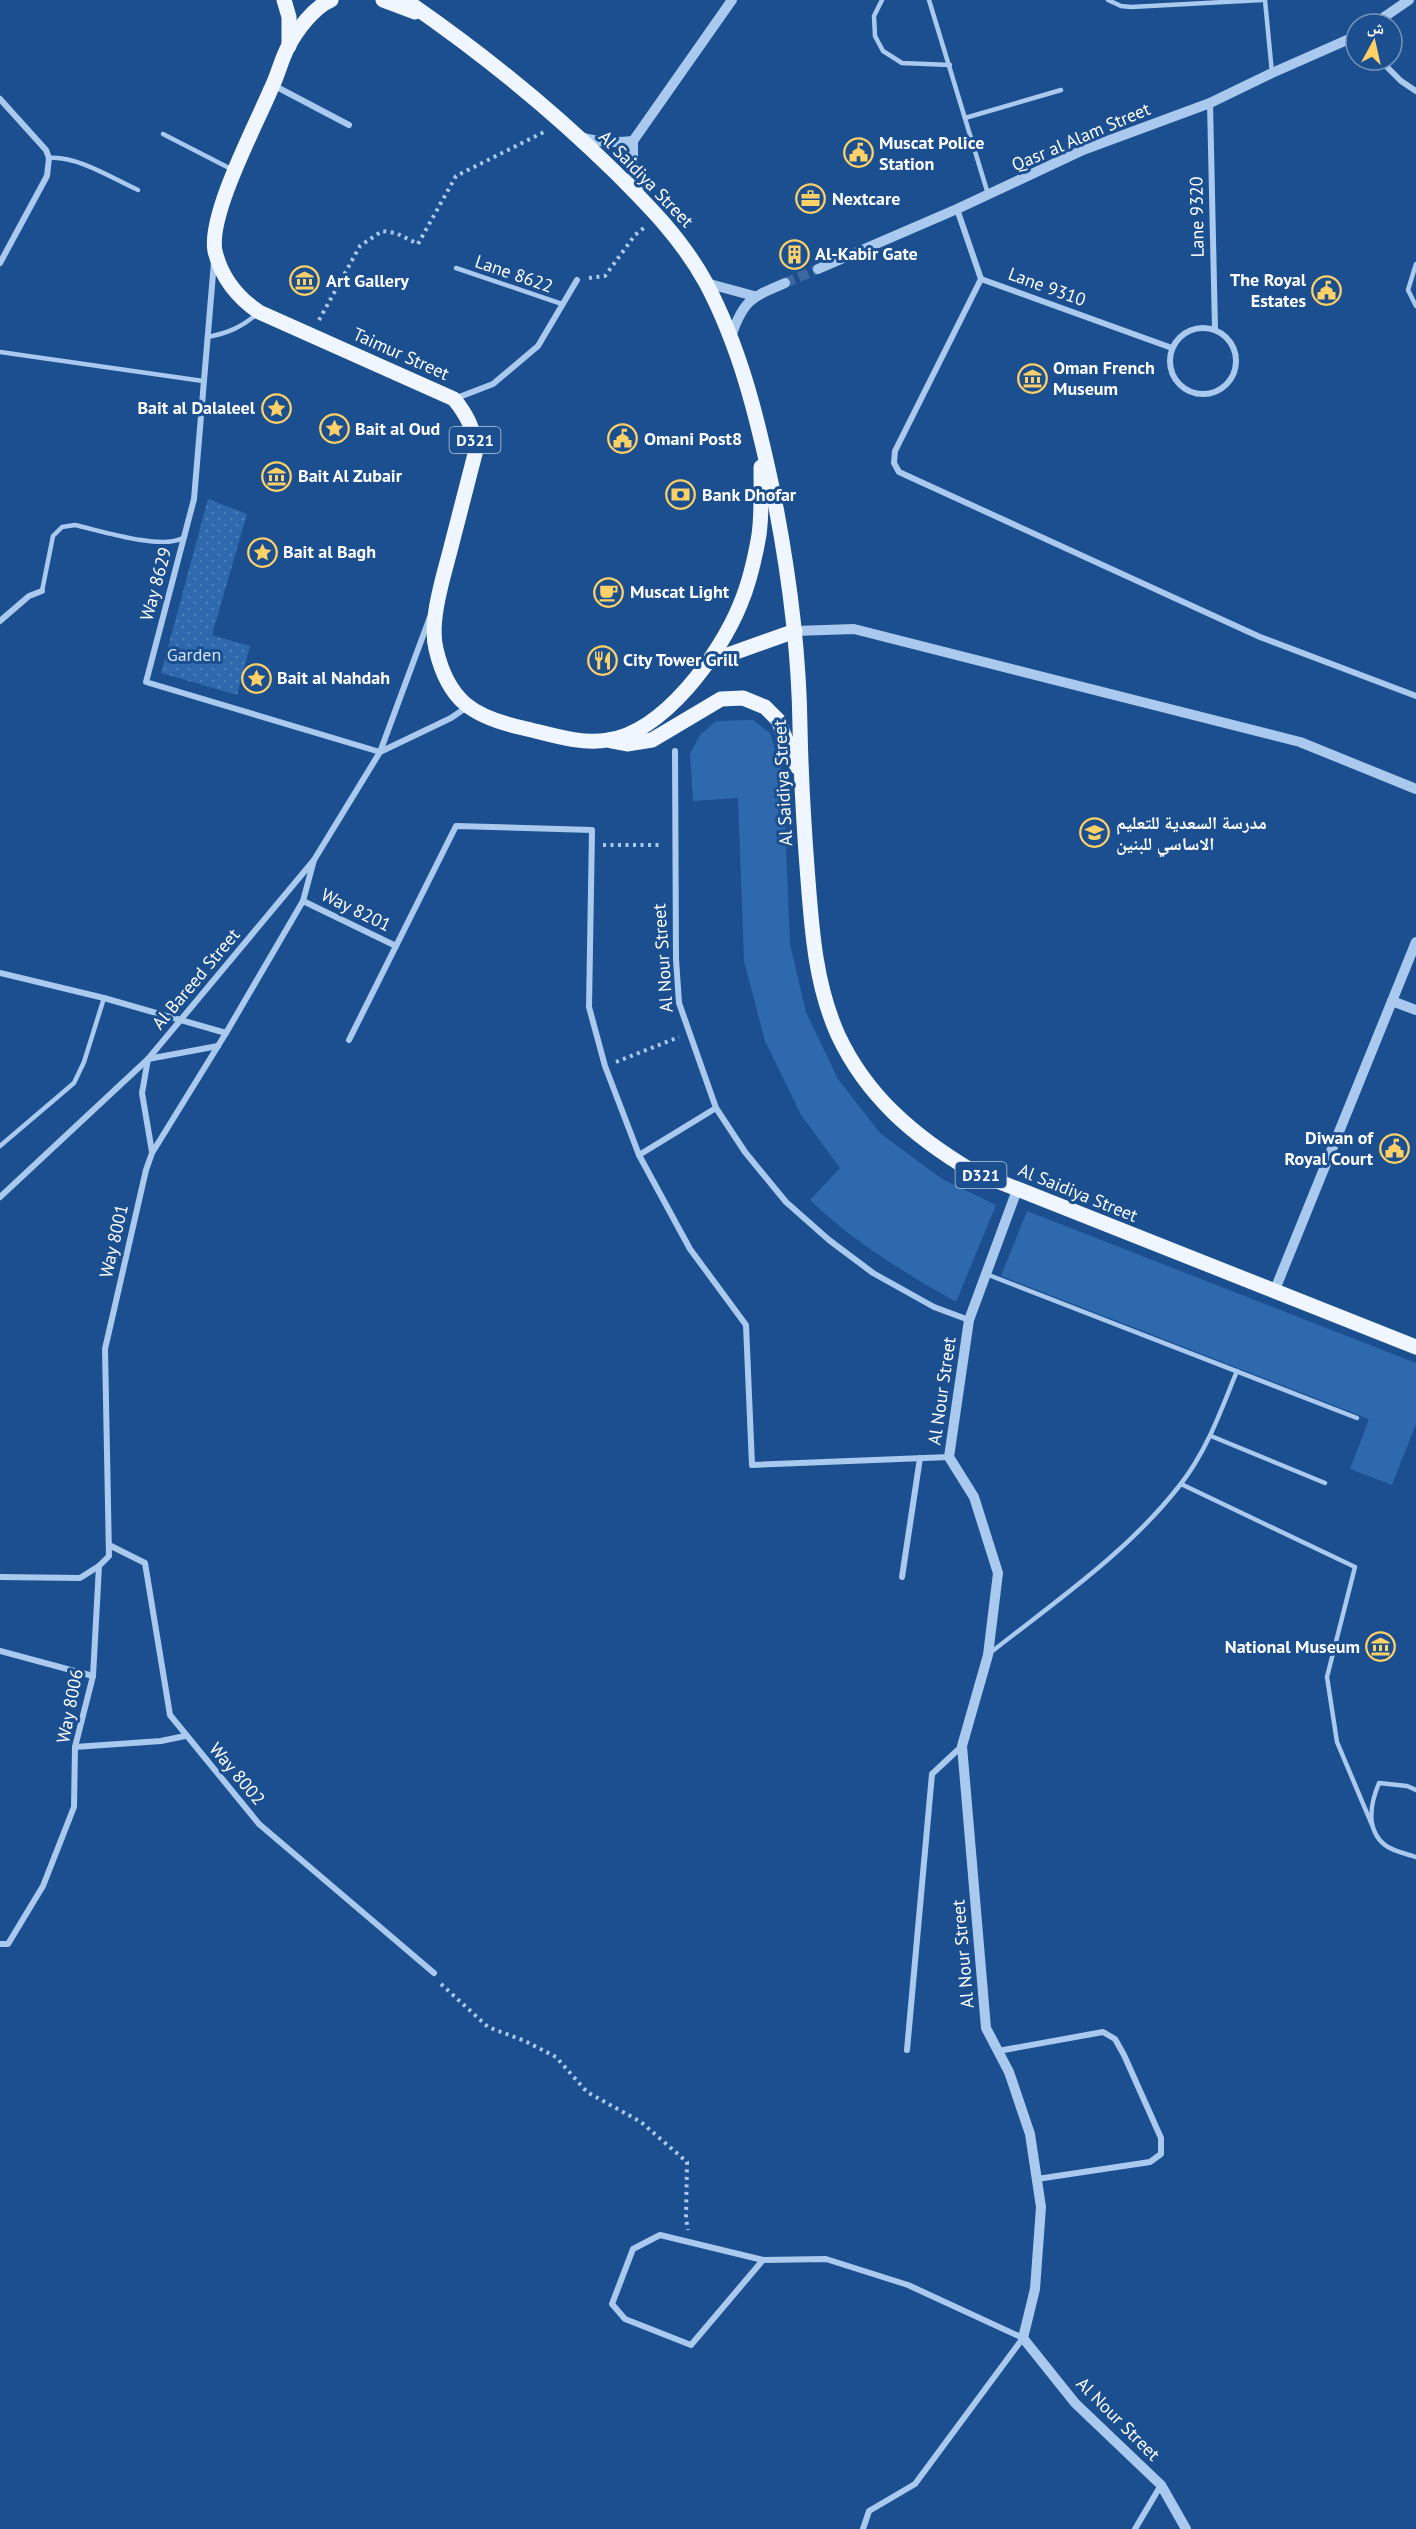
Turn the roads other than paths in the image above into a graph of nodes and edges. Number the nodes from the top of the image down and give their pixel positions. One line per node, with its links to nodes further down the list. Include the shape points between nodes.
1 (284, 0): 14 (main road, via 289,17)
2 (331, 0): 14 (main road, Taimur Street, via 310,17)
3 (383, 0): 12 (main road, D321)
4 (405, 0): 12 (main road, Al Saidiya Street / D321)
5 (732, 0): 27 (street)
6 (882, 0): 15 (lane, via 873,16 875,36 883,51 902,63)
7 (929, 0): 15 (lane)
8 (1108, 0): 9 (lane, via 1131,7)
9 (1263, 0): 17 (lane)
10 (1409, 0): 11 (street)
11 (1392, 12)
12 (434, 20): 26 (main road, Al Saidiya Street / D321)
13 (1344, 41): 17 (street, Qasr al Alam Street)
14 (289, 46): 18 (main road, Taimur Street)
15 (950, 65): 23 (lane)
16 (1392, 72): 20 (street)
17 (1272, 73): 22 (street, Qasr al Alam Street)
18 (273, 85): 24 (street); 29 (main road, Taimur Street)
19 (1061, 90): 23 (lane)
20 (1416, 91)
21 (0, 99): 28 (street)
22 (1210, 103): 31 (street, Qasr al Alam Street, via 1083,150); 47 (street, Lane 9320)
23 (965, 118): 31 (lane)
24 (350, 125)
25 (163, 134): 29 (lane)
26 (578, 136): 27 (street, via 594,142); 32 (main road, Al Saidiya Street / D321)
27 (633, 141): 32 (street, via 633,177)
28 (50, 158): 30 (lane, via 74,161); 35 (street, via 47,176)
29 (235, 171): 34 (main road, Taimur Street, via 224,195)
30 (138, 190)
31 (988, 194): 33 (street, Qasr al Alam Street)
32 (641, 198): 41 (main road, Al Saidiya Street / D321, via 659,215)
33 (957, 209): 38 (street, Qasr al Alam Street); 39 (street, Lane 9310)
34 (215, 250): 46 (main road, Taimur Street, via 227,280 244,302); 48 (street, Way 8629)
35 (0, 263)
36 (1416, 264): 45 (lane, via 1408,290)
37 (456, 268): 44 (lane, Lane 8622)
38 (818, 269)
39 (981, 279): 50 (street, Lane 9310); 61 (street, via 895,451 894,464 899,472 1260,637)
40 (577, 280): 44 (street)
41 (706, 283): 43 (street); 49 (main road, Al Saidiya Street / D321)
42 (785, 283): 43 (street)
43 (754, 296): 49 (street)
44 (562, 304): 53 (street, via 538,346 493,384)
45 (1416, 306)
46 (259, 312): 48 (lane, via 236,329); 53 (main road, Taimur Street)
47 (1215, 330): 50 (street, via 1195,328 1177,339); 50 (street, via 1230,341 1237,358 1233,376 1219,390 1200,394 1182,387 1171,371)
48 (208, 337): 52 (street, Way 8629)
49 (731, 337): 54 (main road, Al Saidiya Street / D321)
50 (1172, 348)
51 (0, 352): 52 (lane)
52 (203, 381): 55 (street, Way 8629, via 196,478)
53 (454, 399): 56 (main road, Taimur Street / D321, via 466,414 476,450)
54 (762, 440): 59 (main road, Al Saidiya Street / D321, via 787,560); 60 (main road, Taimur Street / D321, via 759,534 750,574 740,606)
55 (183, 538): 57 (lane, via 160,543 75,525 62,527 53,536); 65 (street, Way 8629, via 146,682)
56 (442, 583): 62 (main road, Taimur Street / D321, via 435,647 447,684); 65 (street, Al Bareed Street)
57 (42, 591): 58 (street, via 29,596)
58 (0, 621)
59 (795, 632): 60 (main road); 66 (main road, Al Saidiya Street / D321); 67 (street, via 866,632 1300,742)
60 (708, 662): 63 (main road, Taimur Street / D321, via 667,710 633,731)
61 (1416, 696)
62 (467, 706): 63 (main road, Taimur Street / D321, via 493,722 574,739); 65 (street, via 451,718)
63 (608, 740): 66 (main road, Taimur Street / D321, via 627,744 652,740 721,699 743,698 765,707 778,720)
64 (675, 751): 81 (street, Al Nour Street, via 679,1003)
65 (380, 752): 68 (street, Al Bareed Street)
66 (800, 776): 85 (main road, Al Saidiya Street / D321, via 812,932 825,1002 839,1037 878,1097 904,1125 972,1171)
67 (1416, 789)
68 (314, 860): 69 (street, Way 8001); 76 (street, Al Bareed Street)
69 (303, 901): 71 (street, Way 8201); 77 (street, Way 8001)
70 (1416, 942): 74 (street)
71 (396, 946): 78 (street); 84 (street, via 456,826 591,830 589,1007 605,1066)
72 (0, 973): 73 (street)
73 (105, 998): 76 (street); 82 (lane, via 74,1083)
74 (1392, 1000): 75 (street); 88 (street)
75 (1416, 1010)
76 (181, 1020): 77 (street); 80 (street, Al Bareed Street)
77 (226, 1033): 79 (street, Way 8001)
78 (349, 1040)
79 (218, 1046): 80 (street); 83 (street, Way 8001)
80 (148, 1059): 83 (street, via 142,1093); 86 (street, Al Bareed Street)
81 (716, 1108): 84 (street); 89 (street, Al Nour Street, via 745,1152 786,1202 829,1240 883,1279 934,1307)
82 (0, 1146)
83 (152, 1153): 98 (street, Way 8001, via 105,1349)
84 (639, 1155): 95 (street, via 690,1249 746,1325 752,1465)
85 (1017, 1190): 87 (street, Al Nour Street); 88 (main road, Al Saidiya Street / D321)
86 (0, 1197)
87 (986, 1274): 89 (street, Al Nour Street); 91 (lane)
88 (1274, 1292): 90 (main road, Al Saidiya Street / D321)
89 (969, 1320): 94 (street, Al Nour Street)
90 (1416, 1347)
91 (1237, 1371): 92 (lane); 93 (lane)
92 (1357, 1418)
93 (1211, 1436): 96 (lane); 97 (lane)
94 (949, 1457): 95 (street); 103 (street, Al Nour Street, via 974,1497 998,1573)
95 (920, 1458): 101 (street)
96 (1325, 1483)
97 (1181, 1484): 103 (lane, via 1124,1547); 109 (lane, via 1355,1567 1328,1677 1337,1742)
98 (110, 1545): 99 (street, Way 8001, via 109,1556); 105 (street, Way 8002, via 145,1563 170,1715)
99 (99, 1566): 100 (street, via 80,1578); 104 (street, Way 8006)
100 (0, 1577)
101 (902, 1577)
102 (0, 1651): 104 (street)
103 (988, 1655): 106 (street, Al Nour Street)
104 (93, 1676): 107 (street, Way 8006)
105 (185, 1736): 107 (street); 112 (street, Way 8002, via 259,1824)
106 (962, 1746): 113 (street, via 932,1774); 114 (street, Al Nour Street, via 986,2028)
107 (75, 1747): 111 (street, Way 8006, via 74,1807 43,1886 8,1944)
108 (1416, 1790): 109 (lane, via 1379,1783 1371,1803)
109 (1372, 1826): 110 (lane, via 1384,1845)
110 (1416, 1857)
111 (0, 1944)
112 (434, 1973)
113 (907, 2050)
114 (998, 2051): 115 (street, Al Nour Street, via 1030,2134); 115 (street, via 1103,2032 1115,2039 1124,2055 1161,2138 1161,2154 1150,2162)
115 (1037, 2180): 117 (street, Al Nour Street, via 1041,2207 1035,2289)
116 (763, 2260): 116 (street, via 691,2345 625,2319 612,2304 633,2249 660,2235); 117 (street, via 826,2259 908,2285)
117 (1023, 2338): 118 (street, Al Nour Street, via 1075,2403); 119 (street, via 915,2484 869,2511)
118 (1161, 2485): 120 (street); 121 (street, Al Nour Street)
119 (863, 2529)
120 (1134, 2529)
121 (1186, 2529)

